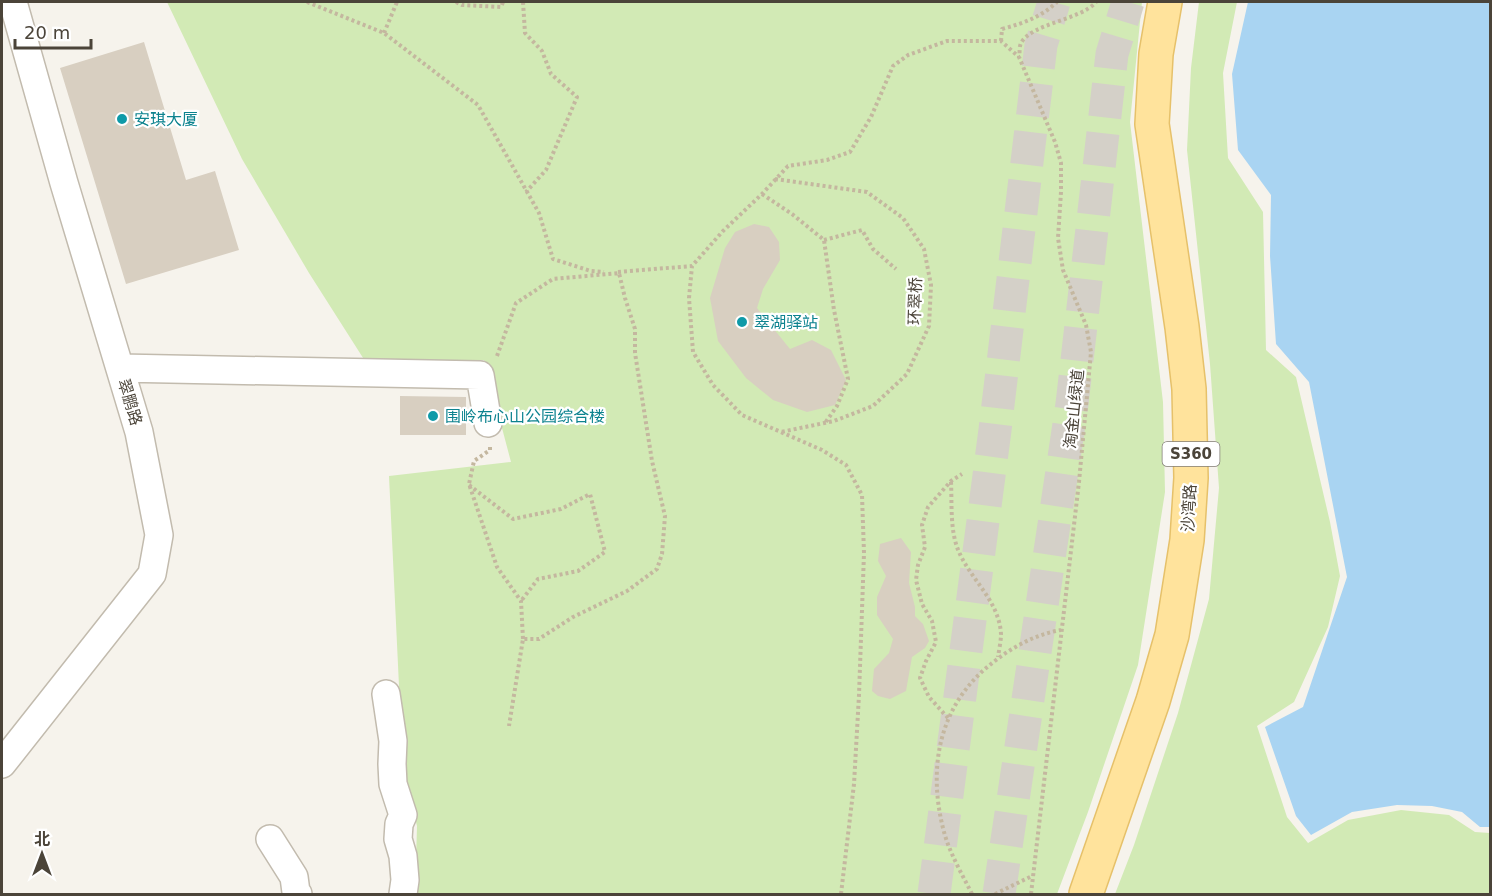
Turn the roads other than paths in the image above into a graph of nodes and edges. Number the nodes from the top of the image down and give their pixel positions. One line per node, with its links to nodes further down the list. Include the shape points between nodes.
1 (13, 2): 3 (street, 翠鹏路)
2 (1166, 2): 10 (main road, 沙湾路 / S360, via 1156,54 1152,124 1189,389 1191,478 1187,540 1172,635)
3 (120, 368): 4 (street, via 480,375); 6 (street, 翠鹏路, via 139,432 159,535 152,574)
4 (488, 423)
5 (386, 694): 9 (street, via 393,741 393,784 403,815 398,839 403,856)
6 (2, 764)
7 (270, 838): 8 (street, via 294,877)
8 (298, 894)
9 (403, 894)
10 (1086, 894)

